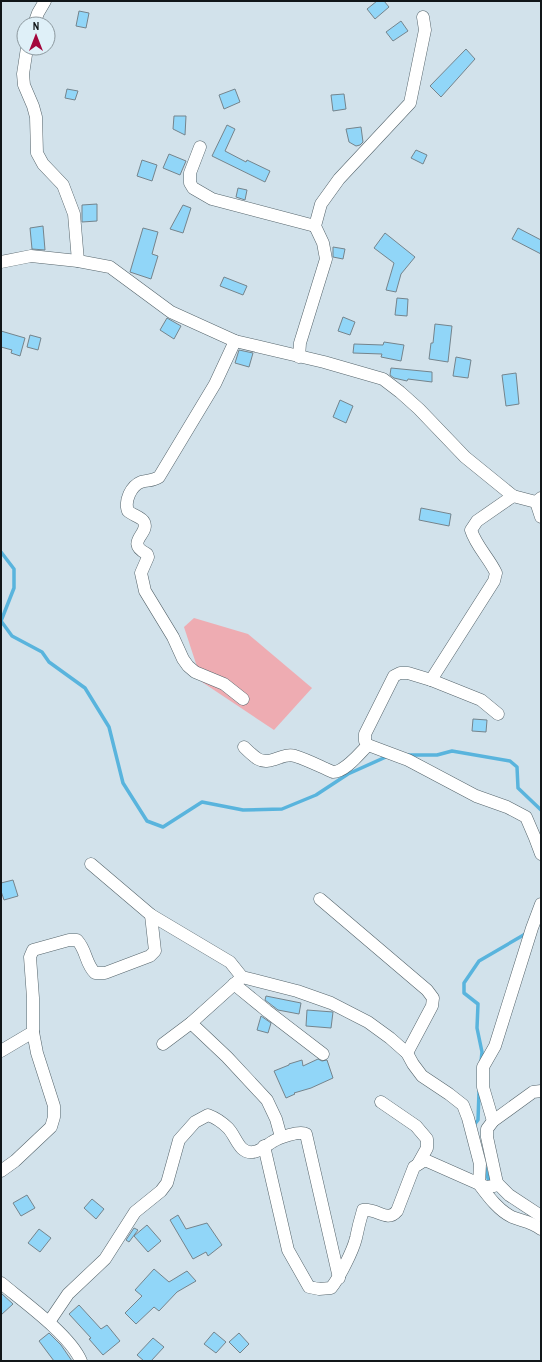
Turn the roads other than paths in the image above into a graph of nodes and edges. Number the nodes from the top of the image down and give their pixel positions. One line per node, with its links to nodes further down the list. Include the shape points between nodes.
1 (45, 1): 2 (street)
2 (37, 16)
3 (423, 17): 6 (street, via 425,30 410,103 339,179 321,204)
4 (26, 56): 8 (street, via 24,85 36,117 38,153 42,164 63,185 74,214)
5 (200, 147): 6 (street, via 190,173 193,188 212,199)
6 (315, 226): 10 (street, via 323,243 326,259 300,343)
7 (1, 262): 8 (street, via 31,256)
8 (78, 262): 9 (street, via 110,267 171,312)
9 (235, 341): 10 (street); 15 (street, via 215,384 159,477 139,483 130,493 126,507 145,523 137,545 138,549 148,556 141,573 145,591 174,636 183,658 195,672 224,684)
10 (299, 357): 11 (street, via 383,380 419,408 465,457)
11 (513, 496): 12 (street); 14 (street, via 477,521 471,530 474,540 493,565 496,573 494,581)
12 (539, 500): 13 (street)
13 (541, 517)
14 (431, 680): 16 (street, via 481,700); 17 (street, via 408,673 394,676 365,734)
15 (244, 699)
16 (498, 714)
17 (368, 745): 18 (street, via 338,772 295,756 264,761); 19 (street, via 408,760 476,796 507,807 526,818)
18 (244, 747)
19 (541, 854)
20 (91, 864): 23 (street)
21 (320, 899): 29 (street, via 427,990 433,998 432,1006)
22 (541, 904): 33 (street, via 494,1046 483,1067 483,1087)
23 (151, 915): 24 (street, via 230,962); 26 (street, via 155,951 150,956 105,973 95,973 89,967 82,946 77,940 33,950 30,957)
24 (238, 981): 25 (street); 29 (street, via 272,984 331,1003 368,1022); 30 (street, via 267,1011)
25 (191, 1024): 27 (street); 34 (street, via 267,1100)
26 (33, 1032): 28 (street); 37 (street, via 54,1106 54,1117 51,1128 16,1161)
27 (163, 1044)
28 (1, 1051)
29 (407, 1053): 38 (street, via 422,1076 463,1105 480,1164)
30 (323, 1054)
31 (541, 1090): 33 (street, via 533,1092)
32 (381, 1102): 36 (street, via 416,1126 427,1139 427,1148)
33 (493, 1121): 38 (street, via 487,1129)
34 (281, 1137): 35 (street); 41 (street, via 300,1132 308,1137)
35 (264, 1146): 41 (street, via 288,1250 309,1287 331,1288); 43 (street, via 255,1153 246,1152 230,1129 219,1119 208,1115 195,1122 179,1140 167,1183 135,1212 105,1259 68,1294)
36 (418, 1164): 38 (street, via 425,1160); 41 (street, via 414,1167 398,1211 394,1215 388,1217 369,1209 363,1210 356,1239)
37 (1, 1171)
38 (489, 1185): 39 (street); 40 (street, via 495,1204 510,1216)
39 (541, 1216)
40 (541, 1229)
41 (339, 1278)
42 (1, 1283): 43 (street)
43 (49, 1322): 44 (street, via 77,1352)
44 (81, 1361)

